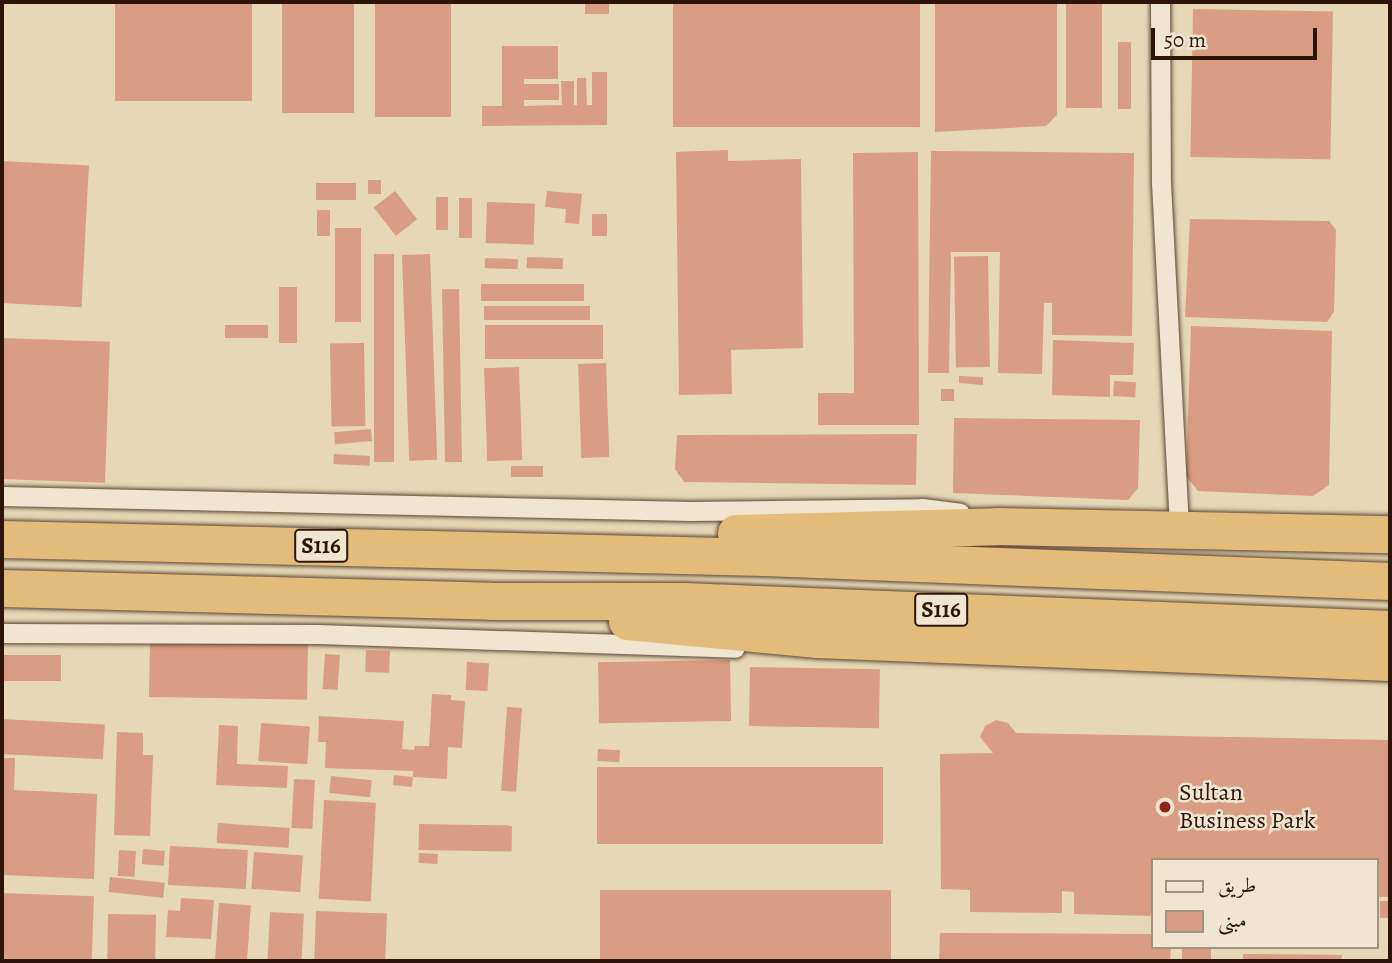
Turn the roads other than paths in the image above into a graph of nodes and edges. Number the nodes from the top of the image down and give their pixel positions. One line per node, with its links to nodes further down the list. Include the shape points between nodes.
1 (1160, 2): 4 (street, via 1161,183)
2 (2, 496): 3 (street, via 691,511 922,508 969,514)
3 (997, 526): 4 (highway); 7 (highway, via 718,534 677,539)
4 (1178, 529): 5 (highway)
5 (1390, 534)
6 (2, 539): 7 (highway, S116)
7 (640, 554): 8 (highway, S116)
8 (1390, 581)
9 (2, 588): 10 (highway, S116)
10 (491, 601): 11 (highway, S116, via 683,601); 13 (highway, via 582,616 817,639)
11 (1390, 629)
12 (2, 633): 13 (street, via 540,640 1081,664 1110,661)
13 (1138, 650): 14 (highway)
14 (1390, 662)

